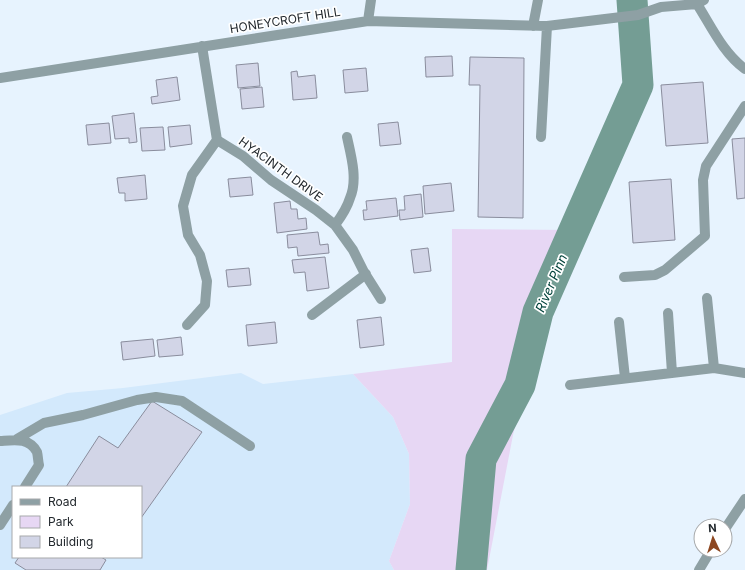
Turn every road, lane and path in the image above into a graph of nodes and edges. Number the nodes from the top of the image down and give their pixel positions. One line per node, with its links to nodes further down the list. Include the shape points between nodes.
1 (371, 0): 4 (street)
2 (538, 0): 5 (street)
3 (700, 2): 6 (street, HONEYCROFT HILL, via 661,7 638,15); 8 (street, via 724,47)
4 (368, 21): 5 (street, HONEYCROFT HILL); 7 (street, HONEYCROFT HILL)
5 (533, 26): 6 (street, HONEYCROFT HILL)
6 (547, 26): 12 (street)
7 (202, 46): 9 (street, HONEYCROFT HILL); 13 (street)
8 (745, 69)
9 (0, 78)
10 (745, 106): 16 (street, via 706,166 703,180 705,236 665,270 654,275)
11 (347, 137): 14 (street, via 353,176 351,197)
12 (541, 137)
13 (217, 140): 14 (street, HYACINTH DRIVE, via 243,156 271,180); 22 (street, via 192,175 183,206 188,236 200,254 207,281 205,306)
14 (335, 225): 15 (street, HYACINTH DRIVE)
15 (366, 274): 18 (street, HYACINTH DRIVE); 20 (street)
16 (624, 277)
17 (707, 298): 23 (street)
18 (381, 299)
19 (668, 313): 24 (street)
20 (312, 315)
21 (619, 322): 26 (street)
22 (187, 325)
23 (714, 368): 24 (street); 25 (street)
24 (672, 373): 26 (street)
25 (745, 373)
26 (625, 378): 27 (street)
27 (570, 385)
28 (17, 439): 29 (street); 30 (street, via 44,423 156,397 182,401); 31 (street, via 28,442 37,452 39,465)
29 (0, 441)
30 (250, 446)
31 (25, 486)
32 (745, 499): 34 (street)
33 (12, 507): 35 (street)
34 (732, 518)
35 (0, 525)
36 (706, 558): 37 (street)
37 (698, 570)

